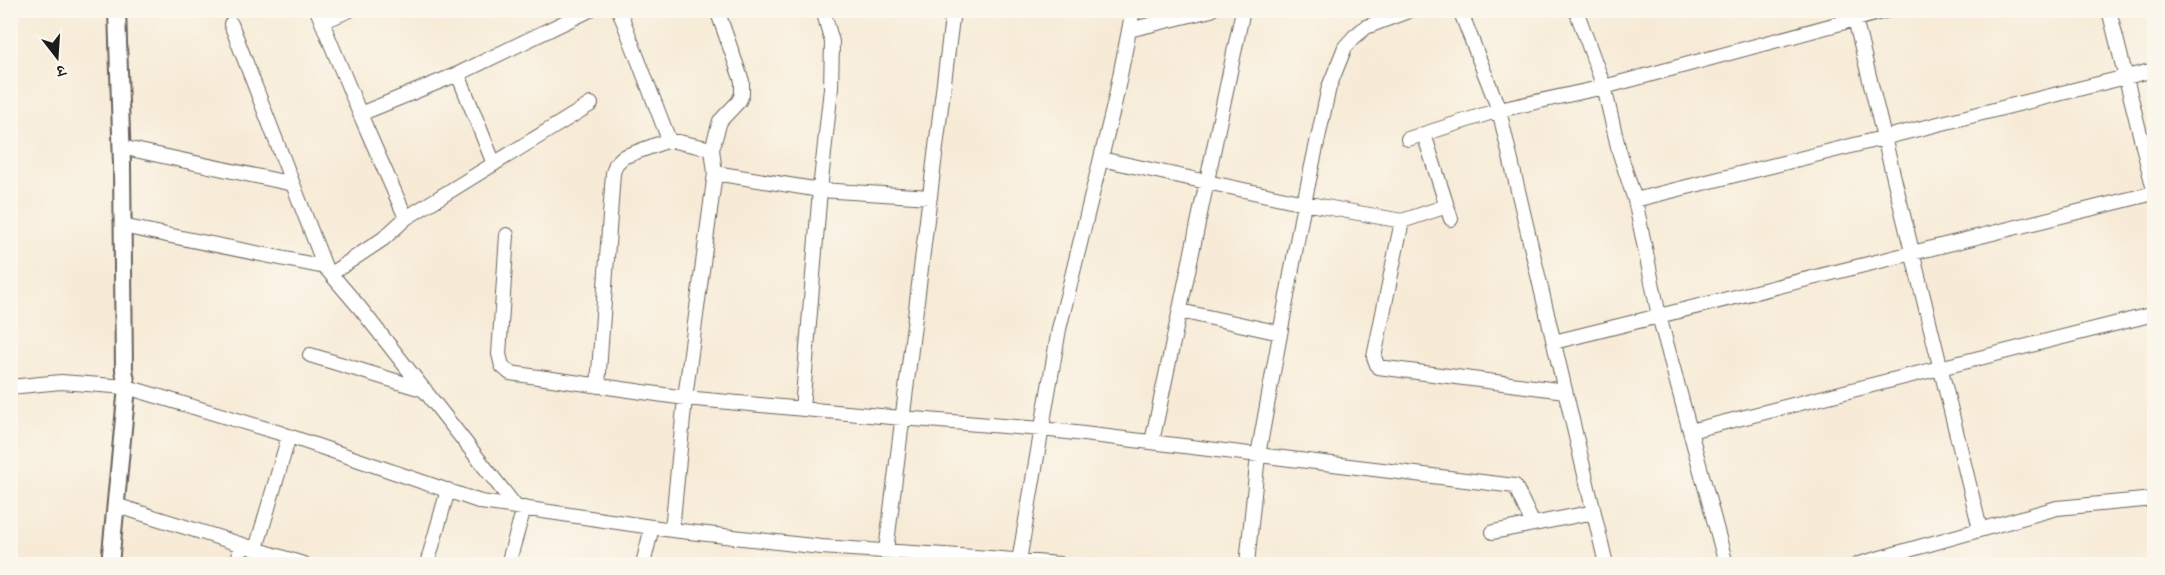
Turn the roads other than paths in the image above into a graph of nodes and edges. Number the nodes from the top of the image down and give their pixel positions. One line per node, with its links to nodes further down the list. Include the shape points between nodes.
1 (117, 10): 31 (street)
2 (350, 10): 16 (street)
3 (590, 10): 21 (street)
4 (619, 10): 30 (street)
5 (717, 10): 32 (street, via 742,81 742,94 720,121)
6 (823, 10): 38 (street, via 832,42 832,76)
7 (953, 10): 40 (street)
8 (1132, 10): 19 (street)
9 (1211, 10): 19 (street)
10 (1243, 10): 36 (street)
11 (1411, 10): 42 (street, via 1366,27 1345,47 1329,87)
12 (1460, 10): 25 (street)
13 (1576, 10): 23 (street)
14 (1889, 10): 17 (street)
15 (2109, 10): 22 (street)
16 (320, 16): 26 (street)
17 (1846, 17): 23 (street); 28 (street)
18 (231, 24): 37 (street)
19 (1129, 30): 33 (street)
20 (2154, 70): 22 (street)
21 (458, 75): 26 (street); 34 (street)
22 (2126, 77): 28 (street); 39 (street)
23 (1604, 87): 25 (street); 41 (street)
24 (591, 104): 34 (street)
25 (1499, 110): 27 (street); 53 (street)
26 (360, 114): 43 (street)
27 (1424, 134): 29 (street); 44 (street, via 1449,213)
28 (1884, 136): 41 (street); 47 (street)
29 (1408, 139)
30 (669, 140): 32 (street); 56 (street, via 623,157 613,173)
31 (121, 147): 37 (street); 45 (street)
32 (712, 149): 35 (street)
33 (1101, 159): 36 (street); 64 (street, via 1059,329)
34 (494, 164): 43 (street)
35 (715, 173): 38 (street); 61 (street)
36 (1207, 182): 42 (street); 49 (street)
37 (293, 184): 48 (street)
38 (820, 190): 40 (street); 62 (street)
39 (2154, 192): 47 (street)
40 (930, 197): 63 (street)
41 (1635, 200): 51 (street)
42 (1304, 203): 44 (street); 52 (street)
43 (406, 218): 48 (street, via 383,239)
44 (1402, 220): 60 (street, via 1374,357 1378,367)
45 (122, 226): 48 (street); 58 (street)
46 (507, 235): 56 (street, via 499,354 502,366 510,373)
47 (1912, 253): 51 (street); 55 (street)
48 (329, 270): 59 (street)
49 (1180, 310): 52 (street); 67 (street)
50 (2154, 314): 55 (street)
51 (1659, 316): 53 (street); 65 (street)
52 (1280, 333): 68 (street)
53 (1554, 342): 60 (street)
54 (310, 355): 59 (street)
55 (1941, 367): 65 (street); 76 (street)
56 (598, 386): 61 (street)
57 (10, 387): 58 (street, via 61,382)
58 (127, 387): 66 (street); 71 (street)
59 (425, 390): 72 (street)
60 (1565, 391): 73 (street)
61 (685, 398): 62 (street); 77 (street)
62 (802, 409): 63 (street)
63 (902, 418): 64 (street); 81 (street)
64 (1042, 429): 67 (street); 82 (street)
65 (1690, 431): 92 (street)
66 (289, 436): 69 (street); 80 (street)
67 (1152, 442): 68 (street)
68 (1258, 455): 74 (street, via 1515,486); 90 (street)
69 (448, 490): 72 (street, via 481,502); 86 (street)
70 (2154, 499): 76 (street, via 2057,508)
71 (115, 506): 79 (street); 83 (street)
72 (520, 507): 75 (street); 87 (street)
73 (1594, 512): 74 (street); 91 (street)
74 (1533, 524): 78 (street)
75 (652, 527): 77 (street); 88 (street)
76 (1980, 529): 93 (street)
77 (672, 530): 81 (street)
78 (1493, 532)
79 (242, 545): 80 (street); 84 (street)
80 (256, 549): 85 (street)
81 (886, 551): 82 (street)
82 (1012, 562): 89 (street)
83 (110, 564)
84 (238, 564)
85 (303, 564)
86 (427, 564)
87 (508, 564)
88 (643, 564)
89 (1059, 564)
90 (1247, 564)
91 (1606, 564)
92 (1726, 564)
93 (1859, 564)

